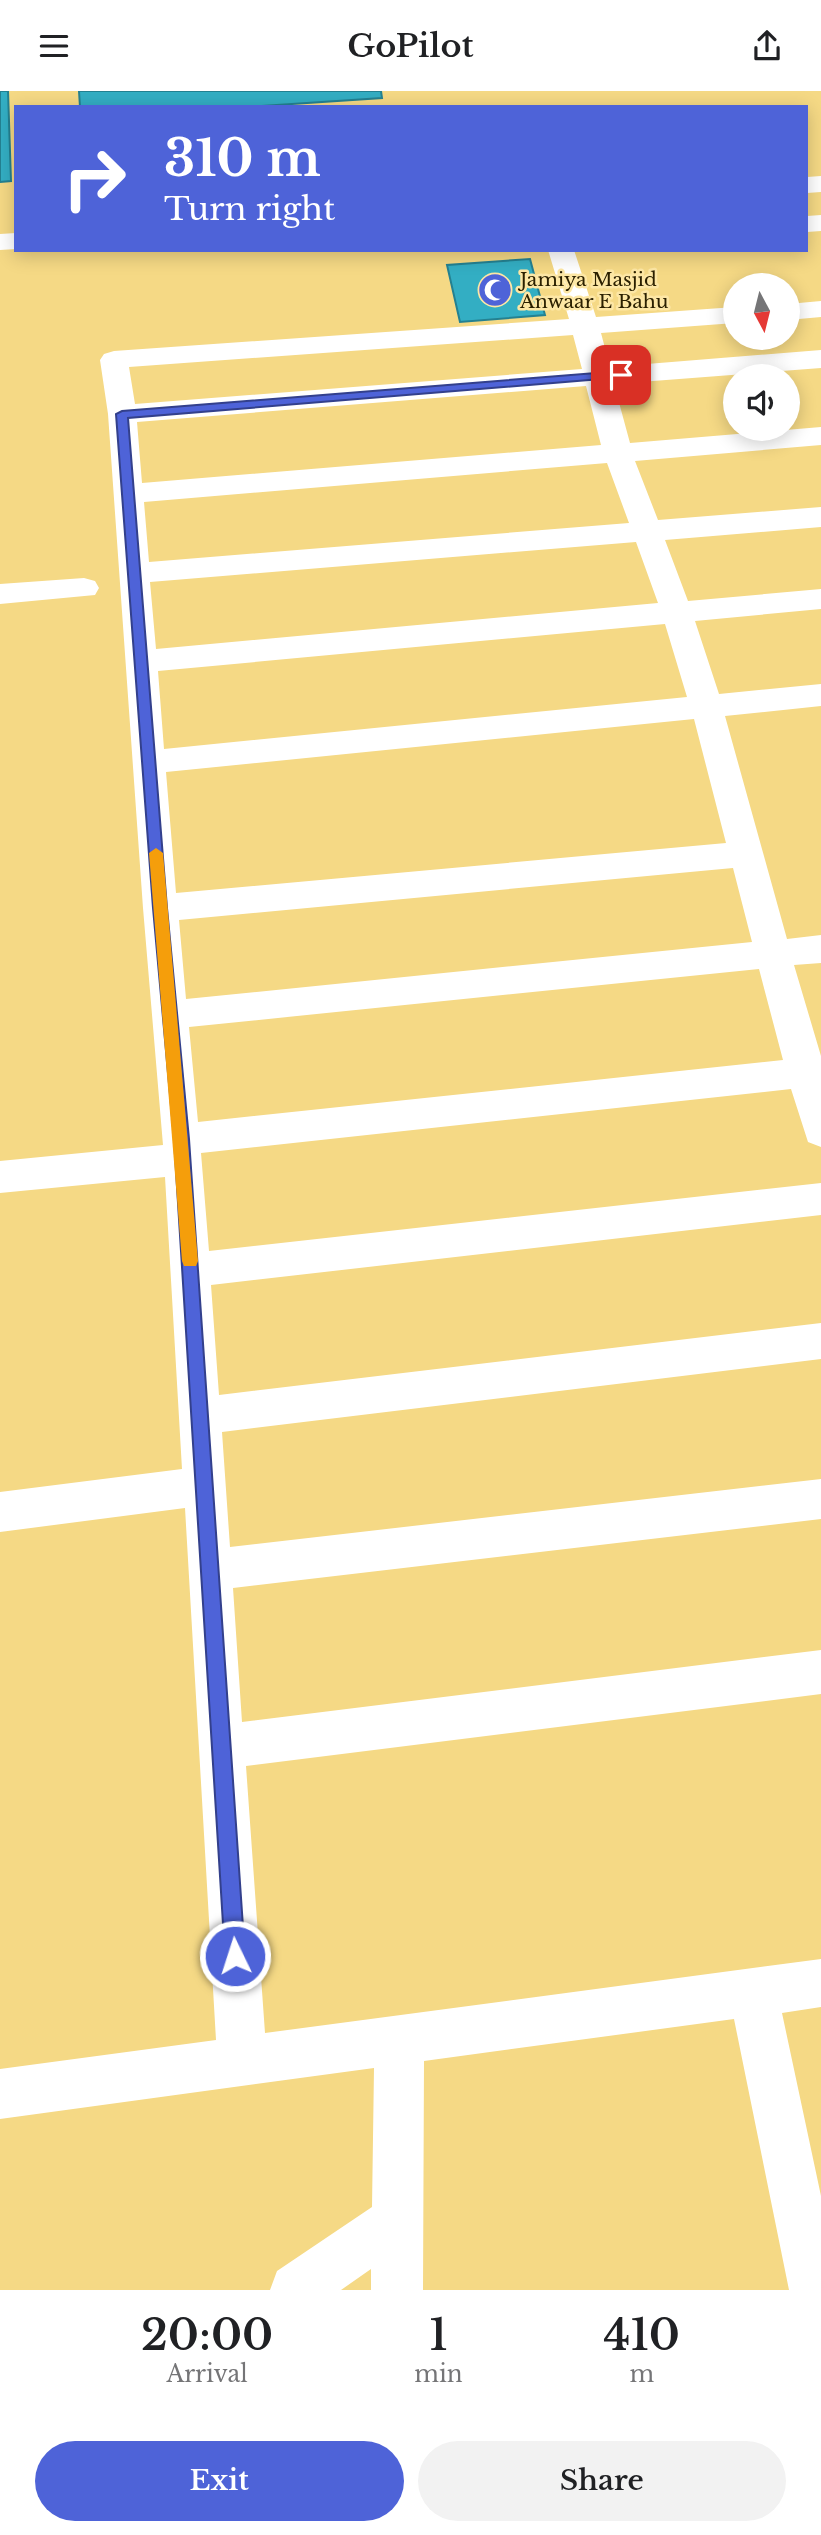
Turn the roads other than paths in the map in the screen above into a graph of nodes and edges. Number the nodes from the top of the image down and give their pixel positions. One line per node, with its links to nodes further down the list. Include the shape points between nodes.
1 (562, 252): 5 (street)
2 (821, 309): 3 (street)
3 (800, 311)
4 (723, 317): 5 (street)
5 (585, 326): 7 (street); 8 (street, via 114,360)
6 (821, 359): 7 (street)
7 (596, 376): 8 (street); 10 (street)
8 (122, 414): 11 (street)
9 (821, 436): 10 (street)
10 (618, 454): 11 (street); 13 (street)
11 (128, 494): 14 (street)
12 (821, 517): 13 (street)
13 (645, 531): 14 (street); 18 (street)
14 (135, 572): 19 (street)
15 (84, 588): 16 (street)
16 (0, 594)
17 (821, 599): 18 (street)
18 (677, 612): 19 (street); 21 (street)
19 (142, 661): 22 (street)
20 (821, 695): 21 (street)
21 (706, 705): 22 (street); 23 (street)
22 (150, 762): 24 (street)
23 (746, 854): 24 (street); 26 (street)
24 (160, 908): 27 (street)
25 (821, 949): 26 (street)
26 (775, 954): 27 (street); 28 (street)
27 (171, 1015): 30 (street)
28 (813, 1072): 29 (street); 30 (street)
29 (821, 1131)
30 (182, 1149): 31 (street); 33 (street)
31 (0, 1177)
32 (821, 1199): 33 (street)
33 (190, 1270): 35 (street)
34 (821, 1341): 35 (street)
35 (200, 1416): 36 (street)
36 (205, 1486): 38 (street); 39 (street)
37 (821, 1499): 39 (street)
38 (0, 1512)
39 (210, 1570): 41 (street)
40 (821, 1672): 41 (street)
41 (221, 1747): 45 (street)
42 (821, 1983): 43 (street)
43 (753, 1992): 44 (street); 48 (street)
44 (399, 2039): 45 (street); 47 (street)
45 (242, 2060): 46 (street)
46 (0, 2094)
47 (399, 2219): 49 (street); 50 (street)
48 (814, 2264)
49 (296, 2290)
50 (397, 2290)

